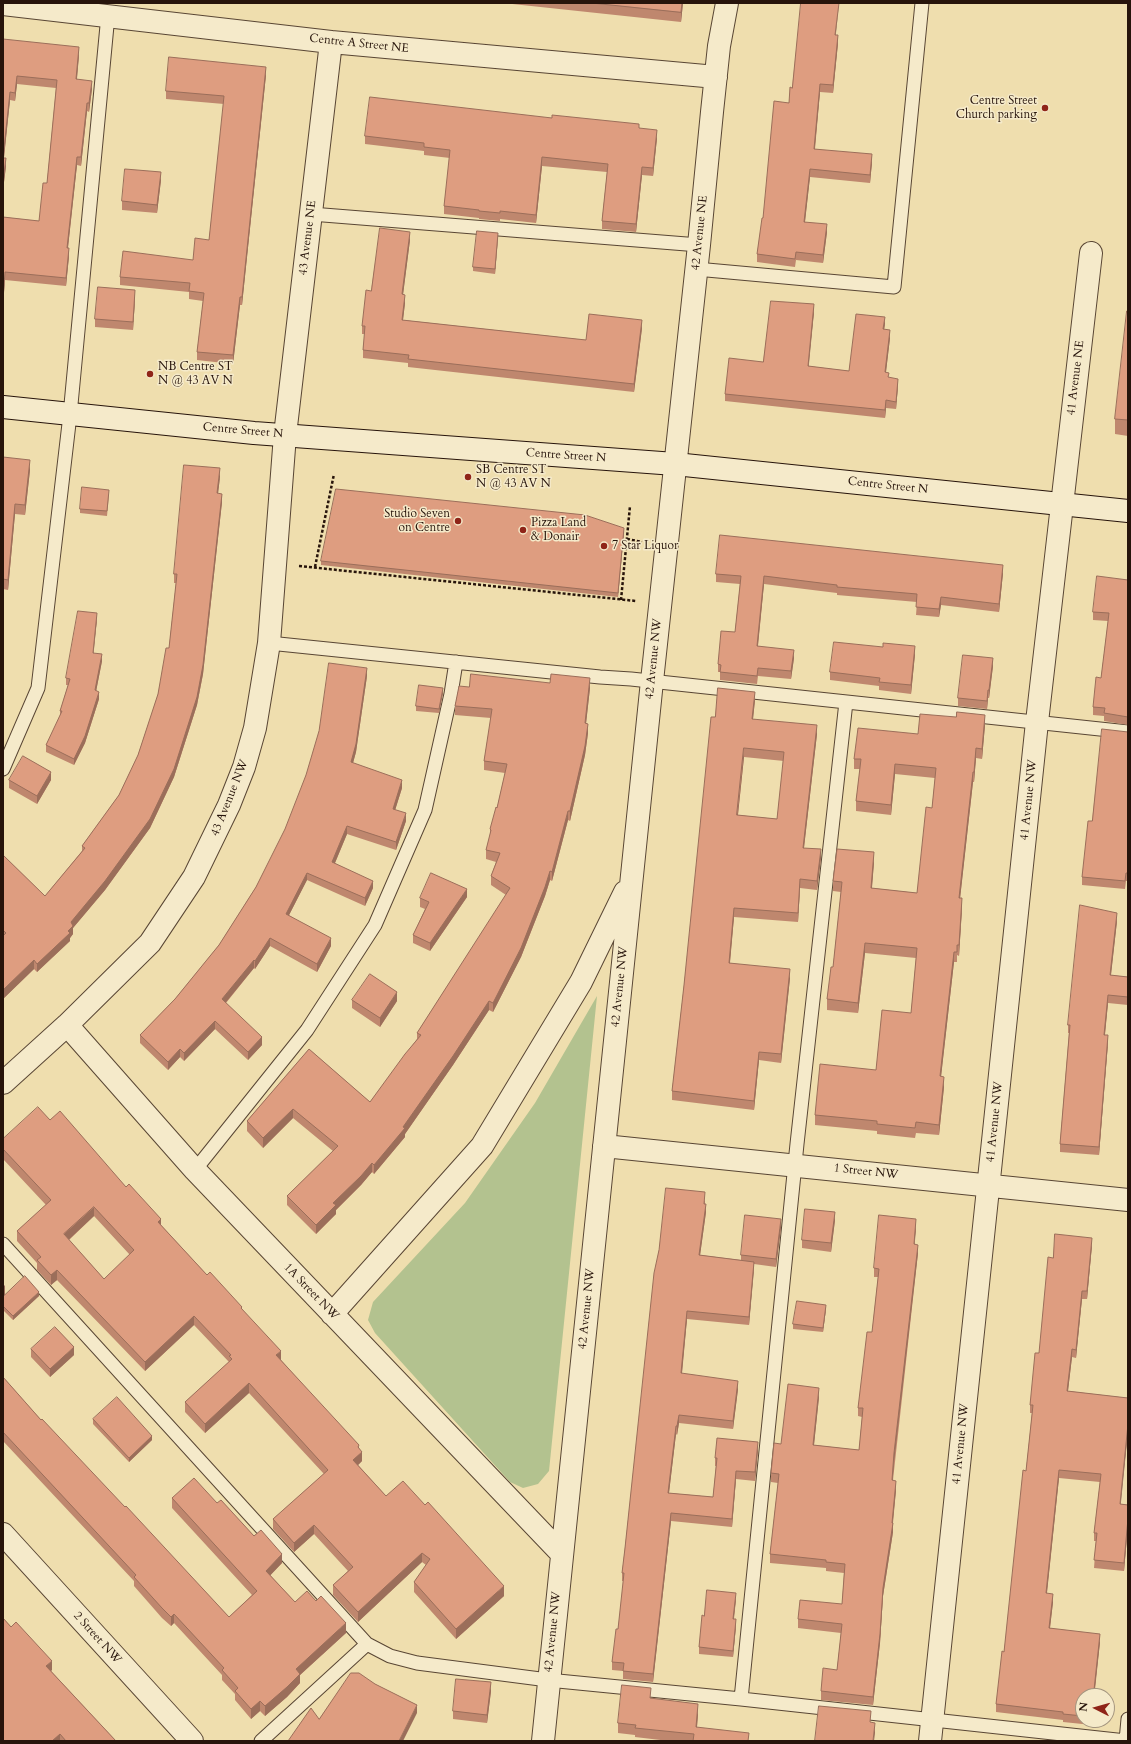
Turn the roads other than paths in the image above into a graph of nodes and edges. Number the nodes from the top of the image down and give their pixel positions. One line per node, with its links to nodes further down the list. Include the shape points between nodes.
1 (727, 3): 6 (street, 42 Avenue NE)
2 (922, 3): 10 (lane, via 894,287)
3 (3, 4): 4 (street, Centre A Street NE)
4 (108, 15): 5 (street, Centre A Street NE); 12 (lane)
5 (331, 42): 6 (street, Centre A Street NE); 7 (street, 43 Avenue NE)
6 (716, 77): 8 (street, 42 Avenue NE)
7 (311, 214): 8 (lane); 13 (street, 43 Avenue NE)
8 (699, 245): 10 (street, 42 Avenue NE)
9 (1091, 253): 15 (street, 41 Avenue NE)
10 (696, 269): 14 (street, 42 Avenue NE)
11 (3, 407): 12 (street, Centre Street N)
12 (70, 415): 13 (street, Centre Street N); 23 (lane, via 38,688)
13 (285, 435): 14 (street, Centre Street N); 17 (street, 43 Avenue NW)
14 (674, 464): 15 (street, Centre Street N); 19 (street, 42 Avenue NW)
15 (1061, 504): 16 (street, Centre Street N); 21 (street, 41 Avenue NW)
16 (1128, 511)
17 (269, 643): 18 (lane); 25 (street, 43 Avenue NW, via 256,728 244,767 194,877 150,943)
18 (456, 662): 19 (lane); 29 (lane, via 425,810 374,925 307,1030)
19 (652, 681): 20 (lane); 24 (street, 42 Avenue NW)
20 (846, 702): 21 (lane); 28 (lane)
21 (1038, 722): 22 (lane); 30 (street, 41 Avenue NW)
22 (1128, 732)
23 (3, 769)
24 (632, 878): 27 (street, 42 Avenue NW); 33 (street, 42 Avenue NW, via 581,982 482,1146)
25 (67, 1025): 26 (street, 43 Avenue NW); 29 (street, 1A Street NW)
26 (3, 1083)
27 (604, 1146): 28 (street, 1 Street NW); 35 (street, 42 Avenue NW)
28 (796, 1165): 30 (street, 1 Street NW); 38 (lane)
29 (195, 1170): 33 (street, 1A Street NW)
30 (988, 1185): 31 (street, 1 Street NW); 40 (street, 41 Avenue NW)
31 (1128, 1200)
32 (3, 1244): 36 (lane)
33 (332, 1314): 35 (street, 1A Street NW)
34 (3, 1534): 41 (street, 2 Street NW)
35 (561, 1553): 37 (street, 42 Avenue NW)
36 (367, 1644): 37 (lane, via 390,1656 417,1663); 42 (lane)
37 (548, 1680): 38 (lane); 43 (street, 42 Avenue NW)
38 (741, 1698): 40 (lane)
39 (1128, 1719): 45 (lane)
40 (932, 1720): 44 (street, 41 Avenue NW); 45 (lane)
41 (192, 1741)
42 (261, 1741)
43 (543, 1741)
44 (930, 1741)
45 (1126, 1741)

